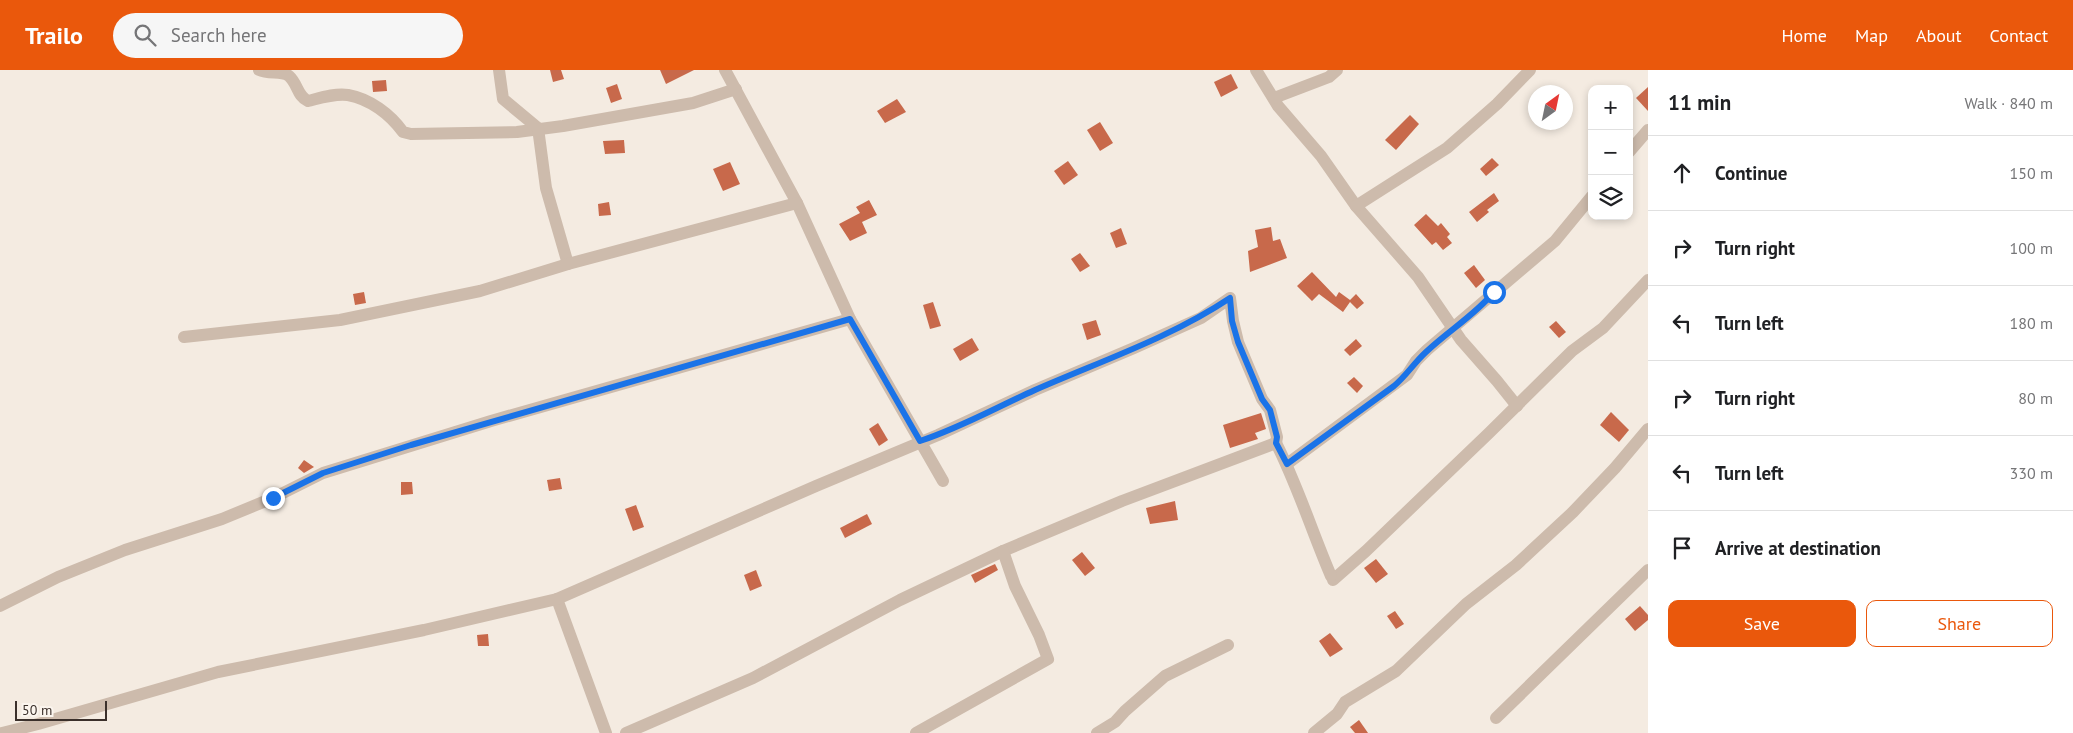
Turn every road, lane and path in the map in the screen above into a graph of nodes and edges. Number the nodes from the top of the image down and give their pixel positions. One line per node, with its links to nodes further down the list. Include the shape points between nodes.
1 (259, 70): 9 (street, via 289,75 302,98 308,101 347,95 372,104 394,120 403,132 516,132)
2 (499, 70): 9 (street, via 503,99)
3 (726, 70): 7 (street)
4 (1256, 70): 8 (street)
5 (1336, 70): 8 (street, via 1329,77)
6 (1530, 70): 14 (street, via 1447,148)
7 (736, 89): 9 (street, via 693,103); 13 (street)
8 (1274, 98): 14 (street)
9 (538, 128): 15 (street, via 546,188)
10 (1648, 130): 11 (street)
11 (1633, 147)
12 (1588, 201): 18 (street, via 1555,241)
13 (797, 204): 15 (street); 17 (street)
14 (1356, 206): 18 (street, via 1418,277)
15 (568, 264): 19 (street, via 480,291 340,320)
16 (1648, 280): 20 (street, via 1603,328 1572,351)
17 (850, 319): 22 (street); 29 (street, via 491,421 323,473 222,519 125,550 58,577)
18 (1452, 328): 20 (street); 24 (street, via 1394,386)
19 (184, 337)
20 (1517, 406): 24 (street, via 1373,544 1332,578)
21 (1648, 429): 37 (street, via 1573,512 1516,565 1473,598 1396,671 1345,702 1337,714)
22 (920, 441): 23 (street, via 1201,318 1230,298 1238,342 1262,399 1270,410); 25 (street); 28 (street)
23 (1276, 443): 24 (street); 26 (street)
24 (1287, 464)
25 (943, 481)
26 (1003, 551): 34 (street, via 900,600 753,678); 35 (street, via 1048,659)
27 (1648, 570): 31 (street)
28 (557, 599): 32 (street, via 218,672); 33 (street)
29 (0, 606)
30 (1228, 645): 36 (street, via 1165,676 1115,722)
31 (1496, 718)
32 (2, 733)
33 (606, 733)
34 (626, 733)
35 (916, 733)
36 (1097, 733)
37 (1314, 733)

